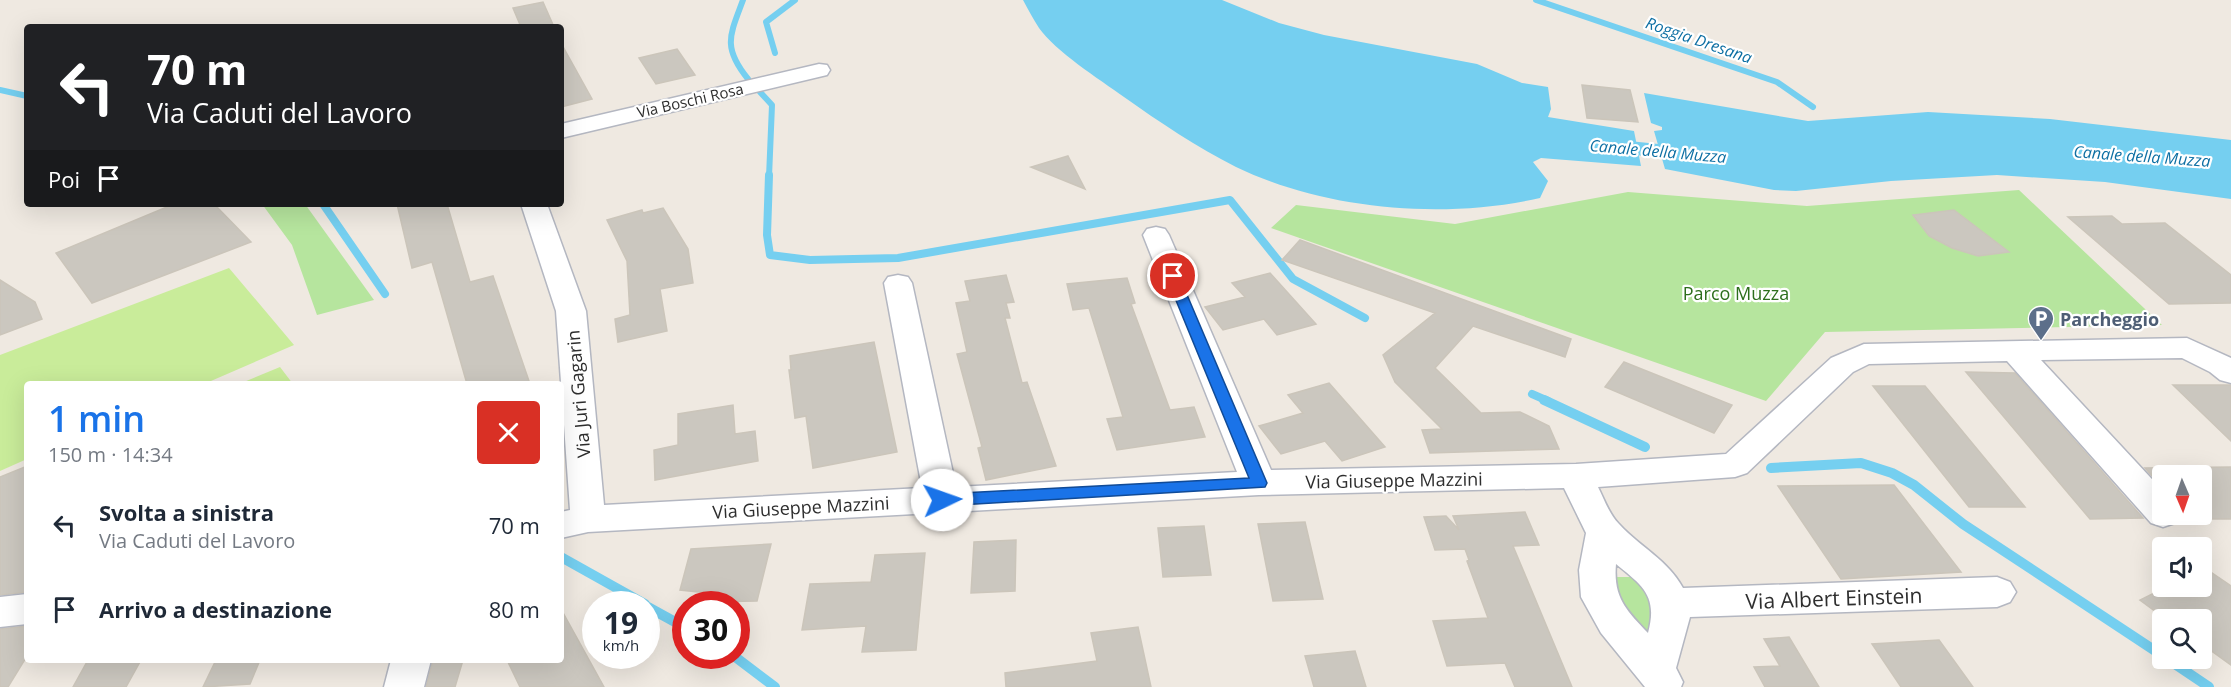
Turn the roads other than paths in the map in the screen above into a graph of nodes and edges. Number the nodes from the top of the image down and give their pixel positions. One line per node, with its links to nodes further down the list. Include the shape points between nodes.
1 (819, 70): 2 (street, Via Boschi Rosa)
2 (564, 130)
3 (535, 207): 12 (street, Via Juri Gagarin, via 571,311)
4 (1156, 235): 9 (street)
5 (898, 284): 10 (street)
6 (2015, 351): 7 (street, Via Giuseppe Mazzini, via 2187,348); 8 (street, Via Giuseppe Mazzini, via 1864,354 1842,364 1735,465); 11 (street)
7 (2231, 373)
8 (1576, 476): 9 (street, Via Giuseppe Mazzini); 13 (street)
9 (1259, 483): 10 (street, Via Giuseppe Mazzini)
10 (942, 500): 12 (street, Via Giuseppe Mazzini)
11 (2152, 502)
12 (575, 522)
13 (1601, 550): 15 (street, via 1620,562 1645,567); 19 (street, via 1597,585 1604,608)
14 (1997, 592): 15 (street, Via Albert Einstein)
15 (1671, 603): 19 (street)
16 (24, 609): 17 (street)
17 (0, 612)
18 (410, 663): 20 (street)
19 (1661, 678)
20 (404, 687)

